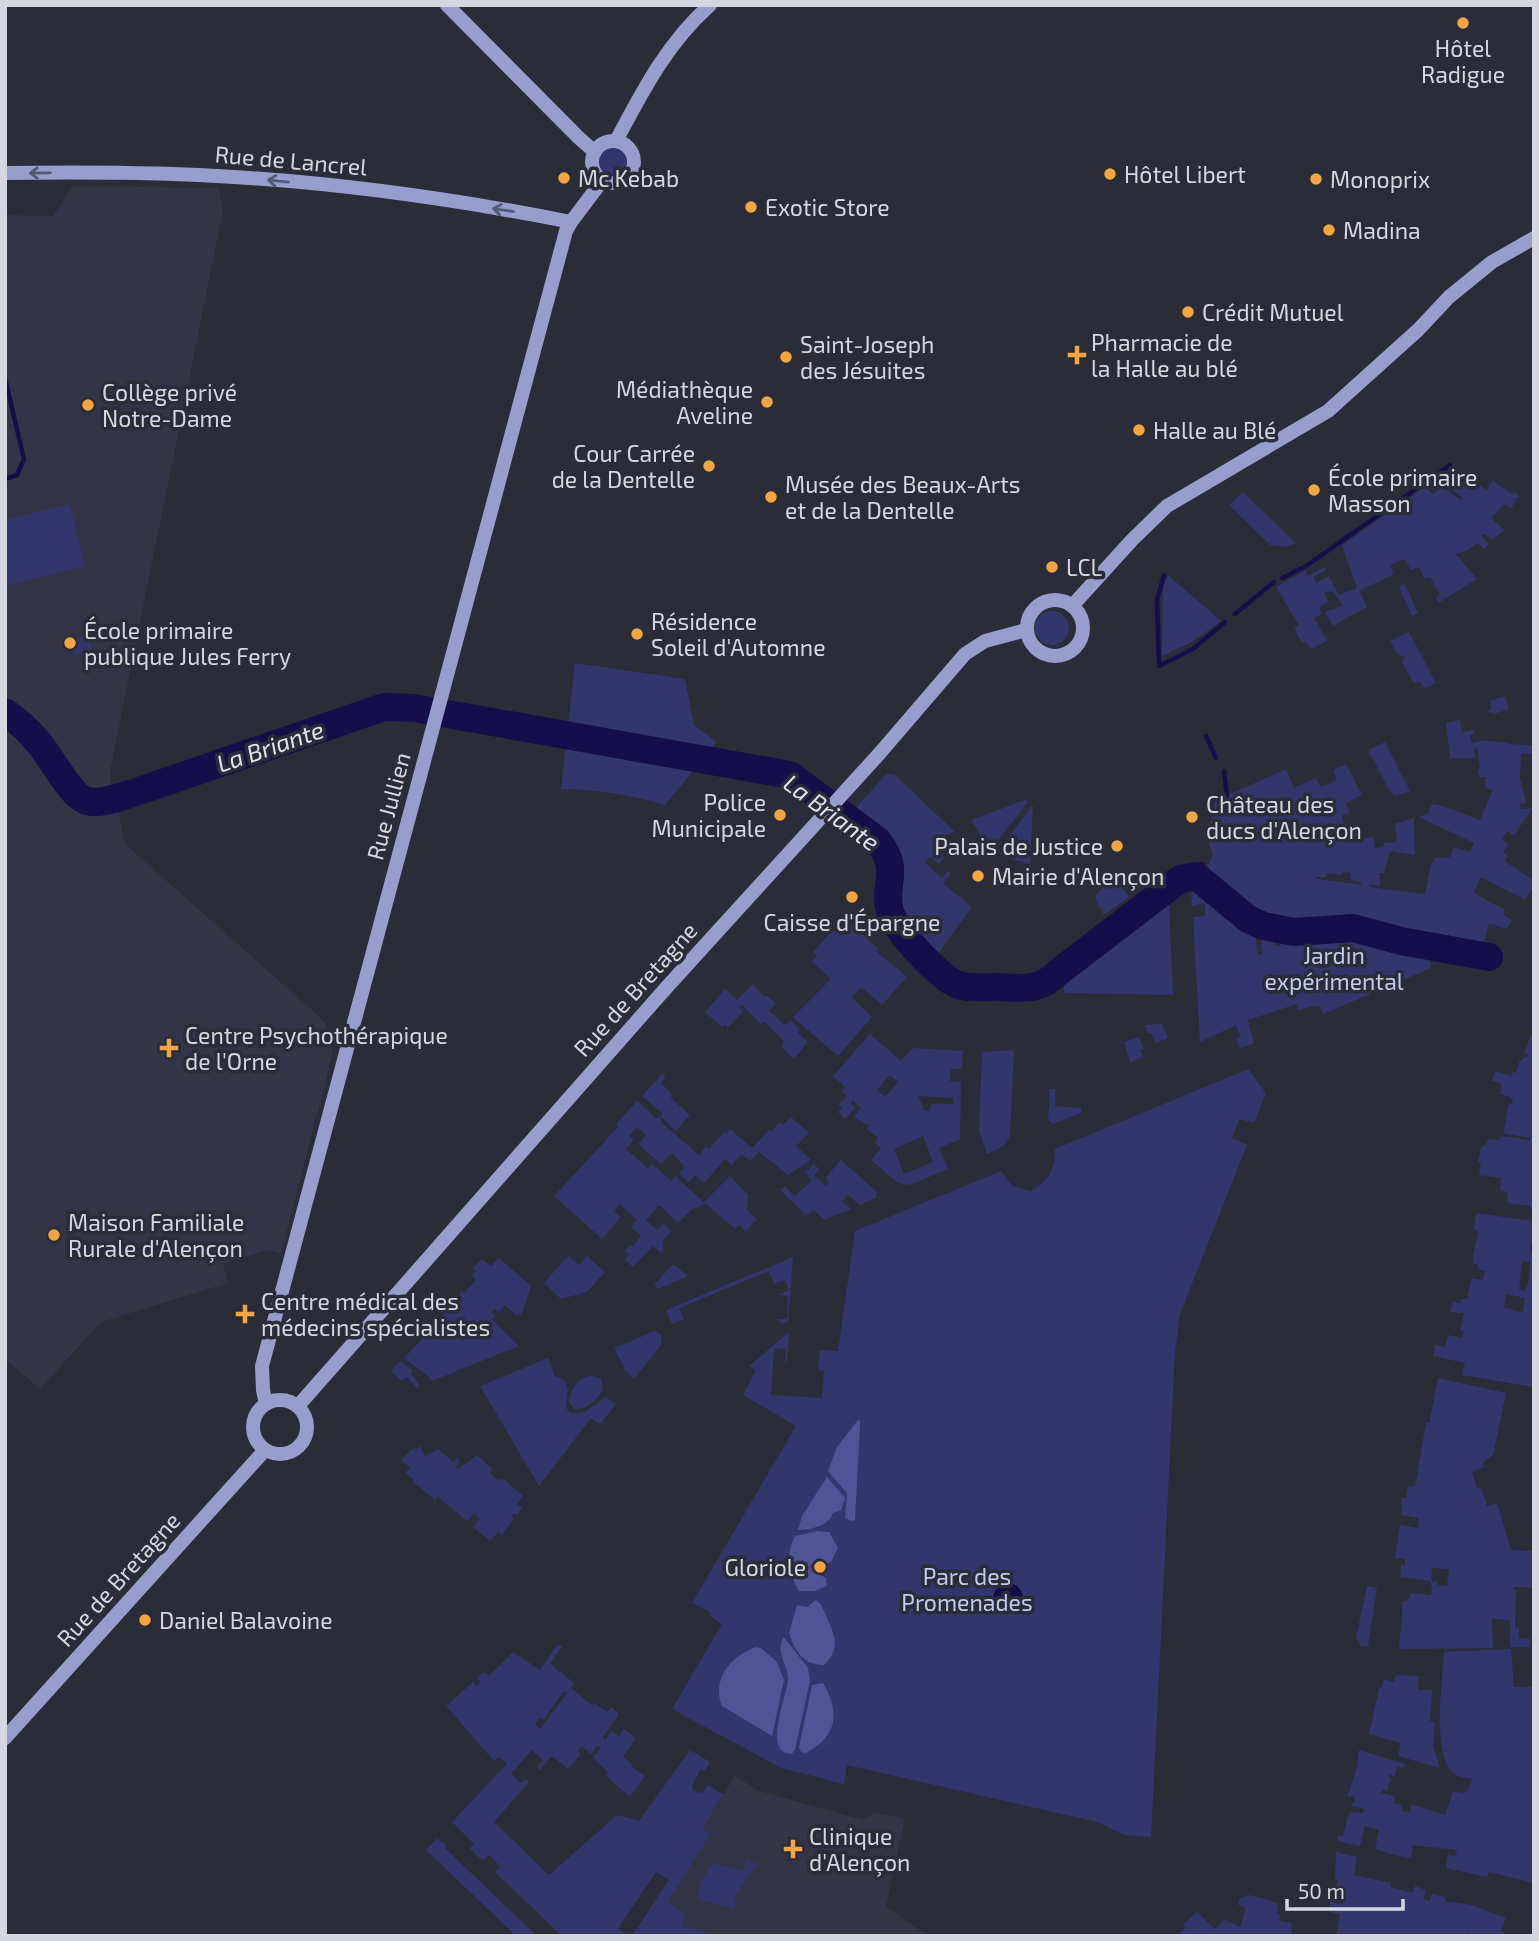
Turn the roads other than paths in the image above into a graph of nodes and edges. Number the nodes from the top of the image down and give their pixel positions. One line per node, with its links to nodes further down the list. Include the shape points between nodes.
1 (447, 5): 4 (street)
2 (710, 5): 3 (street, via 689,23 650,78)
3 (616, 141): 4 (street); 6 (street, via 631,151 634,166 618,183)
4 (595, 152): 6 (street, via 593,168)
5 (5, 173): 7 (street, Rue de Lancrel, one-way to 5, via 394,192 233,177)
6 (603, 181): 7 (street, Rue Jullien)
7 (571, 222): 11 (street, Rue Jullien, via 262,1366)
8 (1534, 238): 9 (street, via 1492,262 1449,297 1328,411 1167,506)
9 (1072, 606): 10 (street, via 1062,601 1041,603 1032,610); 10 (street, via 1081,617 1083,631 1079,644 1068,654 1041,654 1030,644)
10 (1026, 630): 12 (street, Rue de Bretagne, via 985,640 965,654)
11 (266, 1404): 12 (street, via 286,1400); 13 (street, via 255,1416 253,1427 257,1443)
12 (298, 1406): 13 (street, via 307,1423 303,1442 286,1454)
13 (265, 1450): 14 (street, Rue de Bretagne)
14 (5, 1738)

